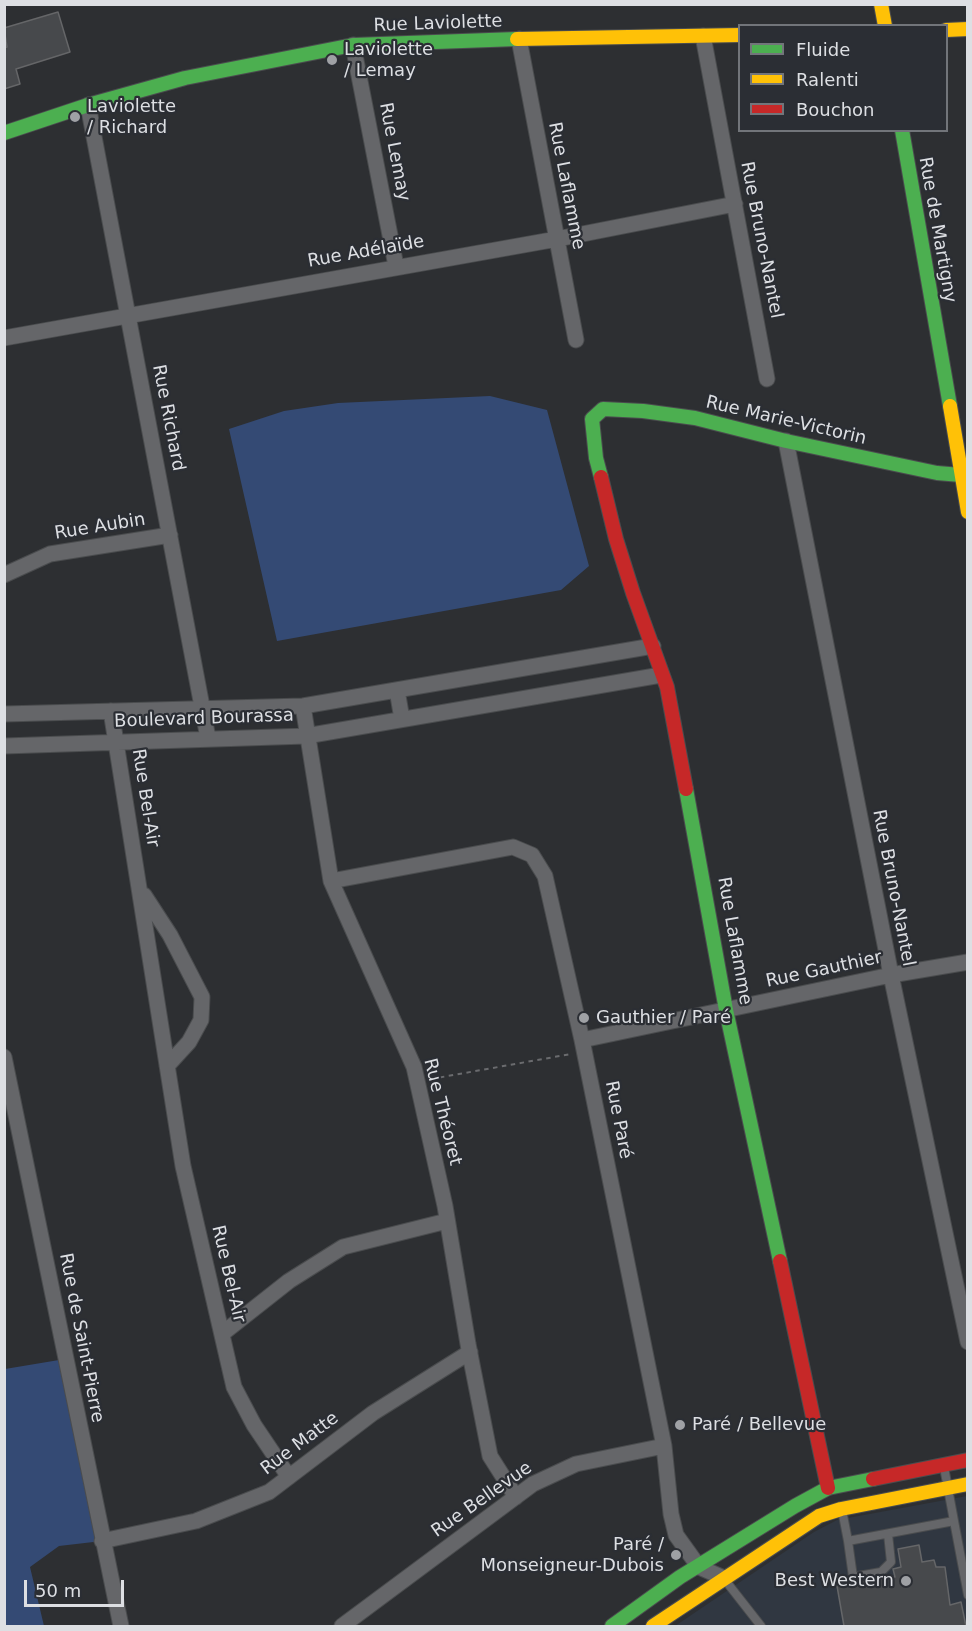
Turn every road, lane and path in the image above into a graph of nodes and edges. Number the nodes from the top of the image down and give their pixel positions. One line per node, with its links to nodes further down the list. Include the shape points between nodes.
1 (881, 4): 2 (street)
2 (885, 24)
3 (968, 29): 4 (street)
4 (948, 30)
5 (738, 35): 6 (street, Rue Laviolette)
6 (703, 36): 7 (street, Rue Laviolette); 12 (street, Rue Bruno-Nantel)
7 (519, 39): 8 (street, Rue Laviolette); 13 (street, Rue Laflamme)
8 (354, 45): 9 (street, Rue Laviolette, via 185,78); 14 (street, Rue Lemay)
9 (88, 105): 11 (street, Rue Laviolette); 15 (street, Rue Richard)
10 (902, 132): 21 (street, Rue de Martigny)
11 (4, 133)
12 (735, 204): 13 (street, Rue Adélaïde); 18 (street, Rue Bruno-Nantel)
13 (557, 239): 14 (street, Rue Adélaïde); 17 (street, Rue Laflamme)
14 (396, 266): 15 (street, Rue Adélaïde)
15 (128, 316): 16 (street, Rue Adélaïde); 23 (street, Rue Richard)
16 (4, 338)
17 (576, 340)
18 (767, 379)
19 (603, 409): 20 (street, Rue Marie-Victorin, via 695,418); 25 (street, Rue Laflamme, via 592,419 596,458 616,539)
20 (786, 441): 21 (street, Rue Marie-Victorin); 40 (street, Rue Bruno-Nantel)
21 (961, 476): 22 (street, Rue de Martigny)
22 (968, 512)
23 (170, 535): 24 (street, Rue Aubin, via 50,554); 29 (street, Rue Richard)
24 (4, 575)
25 (653, 646): 26 (street, Rue Laflamme); 27 (street, Boulevard Bourassa)
26 (661, 675): 32 (street, Boulevard Bourassa); 41 (street, Rue Laflamme, via 675,727)
27 (397, 690): 28 (street, Boulevard Bourassa); 32 (street)
28 (303, 706): 29 (street, Boulevard Bourassa); 33 (street, Rue Théoret)
29 (203, 710): 30 (street, Boulevard Bourassa); 34 (street, Rue Richard)
30 (111, 711): 31 (street, Boulevard Bourassa); 35 (street, Rue Bel-Air)
31 (4, 714)
32 (402, 719): 33 (street, Boulevard Bourassa)
33 (308, 735): 34 (street, Boulevard Bourassa); 37 (street, Rue Théoret)
34 (208, 738): 35 (street, Boulevard Bourassa)
35 (116, 741): 36 (street, Boulevard Bourassa); 38 (street, Rue Bel-Air)
36 (4, 746)
37 (331, 881): 42 (street, Rue Paré, via 513,847 532,855 545,876); 45 (street, Rue Théoret)
38 (140, 890): 44 (street, Rue Bel-Air); 44 (street, Rue Bel-Air, via 170,935 202,997 201,1020 189,1042)
39 (968, 962): 40 (street, Rue Gauthier)
40 (891, 975): 41 (street, Rue Gauthier); 49 (street, Rue Bruno-Nantel)
41 (726, 1010): 42 (street, Rue Gauthier); 56 (street, Rue Laflamme)
42 (584, 1046): 45 (path); 51 (street, Rue Paré)
43 (4, 1057): 46 (street, Rue de Saint-Pierre)
44 (167, 1066): 48 (street, Rue Bel-Air, via 183,1166)
45 (417, 1081): 47 (street, Rue Théoret)
46 (12, 1130): 62 (street, Rue de Saint-Pierre)
47 (447, 1221): 48 (street, via 343,1247 289,1281); 50 (street, Rue Théoret)
48 (223, 1334): 54 (street, Rue Bel-Air, via 234,1387)
49 (968, 1342)
50 (470, 1352): 54 (street, Rue Matte, via 373,1413); 58 (street, Rue Théoret, via 490,1456)
51 (664, 1446): 58 (street, Rue Bellevue, via 576,1464 533,1484); 64 (street, Rue Paré, via 676,1535)
52 (968, 1460): 53 (street)
53 (943, 1465): 56 (street); 57 (lane)
54 (289, 1477): 62 (street, Rue Matte, via 269,1492 196,1521)
55 (968, 1484): 57 (street)
56 (828, 1488): 64 (street)
57 (948, 1488): 59 (street); 60 (lane)
58 (516, 1497): 68 (street, Rue Bellevue)
59 (842, 1509): 63 (lane); 65 (street, via 809,1521)
60 (954, 1521): 61 (lane); 66 (lane)
61 (888, 1534): 63 (lane); 63 (lane, via 891,1562 881,1572 853,1577)
62 (102, 1541): 67 (street, Rue de Saint-Pierre)
63 (848, 1542)
64 (699, 1567): 65 (street); 69 (street)
65 (724, 1578): 70 (street); 71 (lane)
66 (968, 1595)
67 (121, 1626)
68 (342, 1626)
69 (612, 1626)
70 (653, 1626)
71 (761, 1626)

